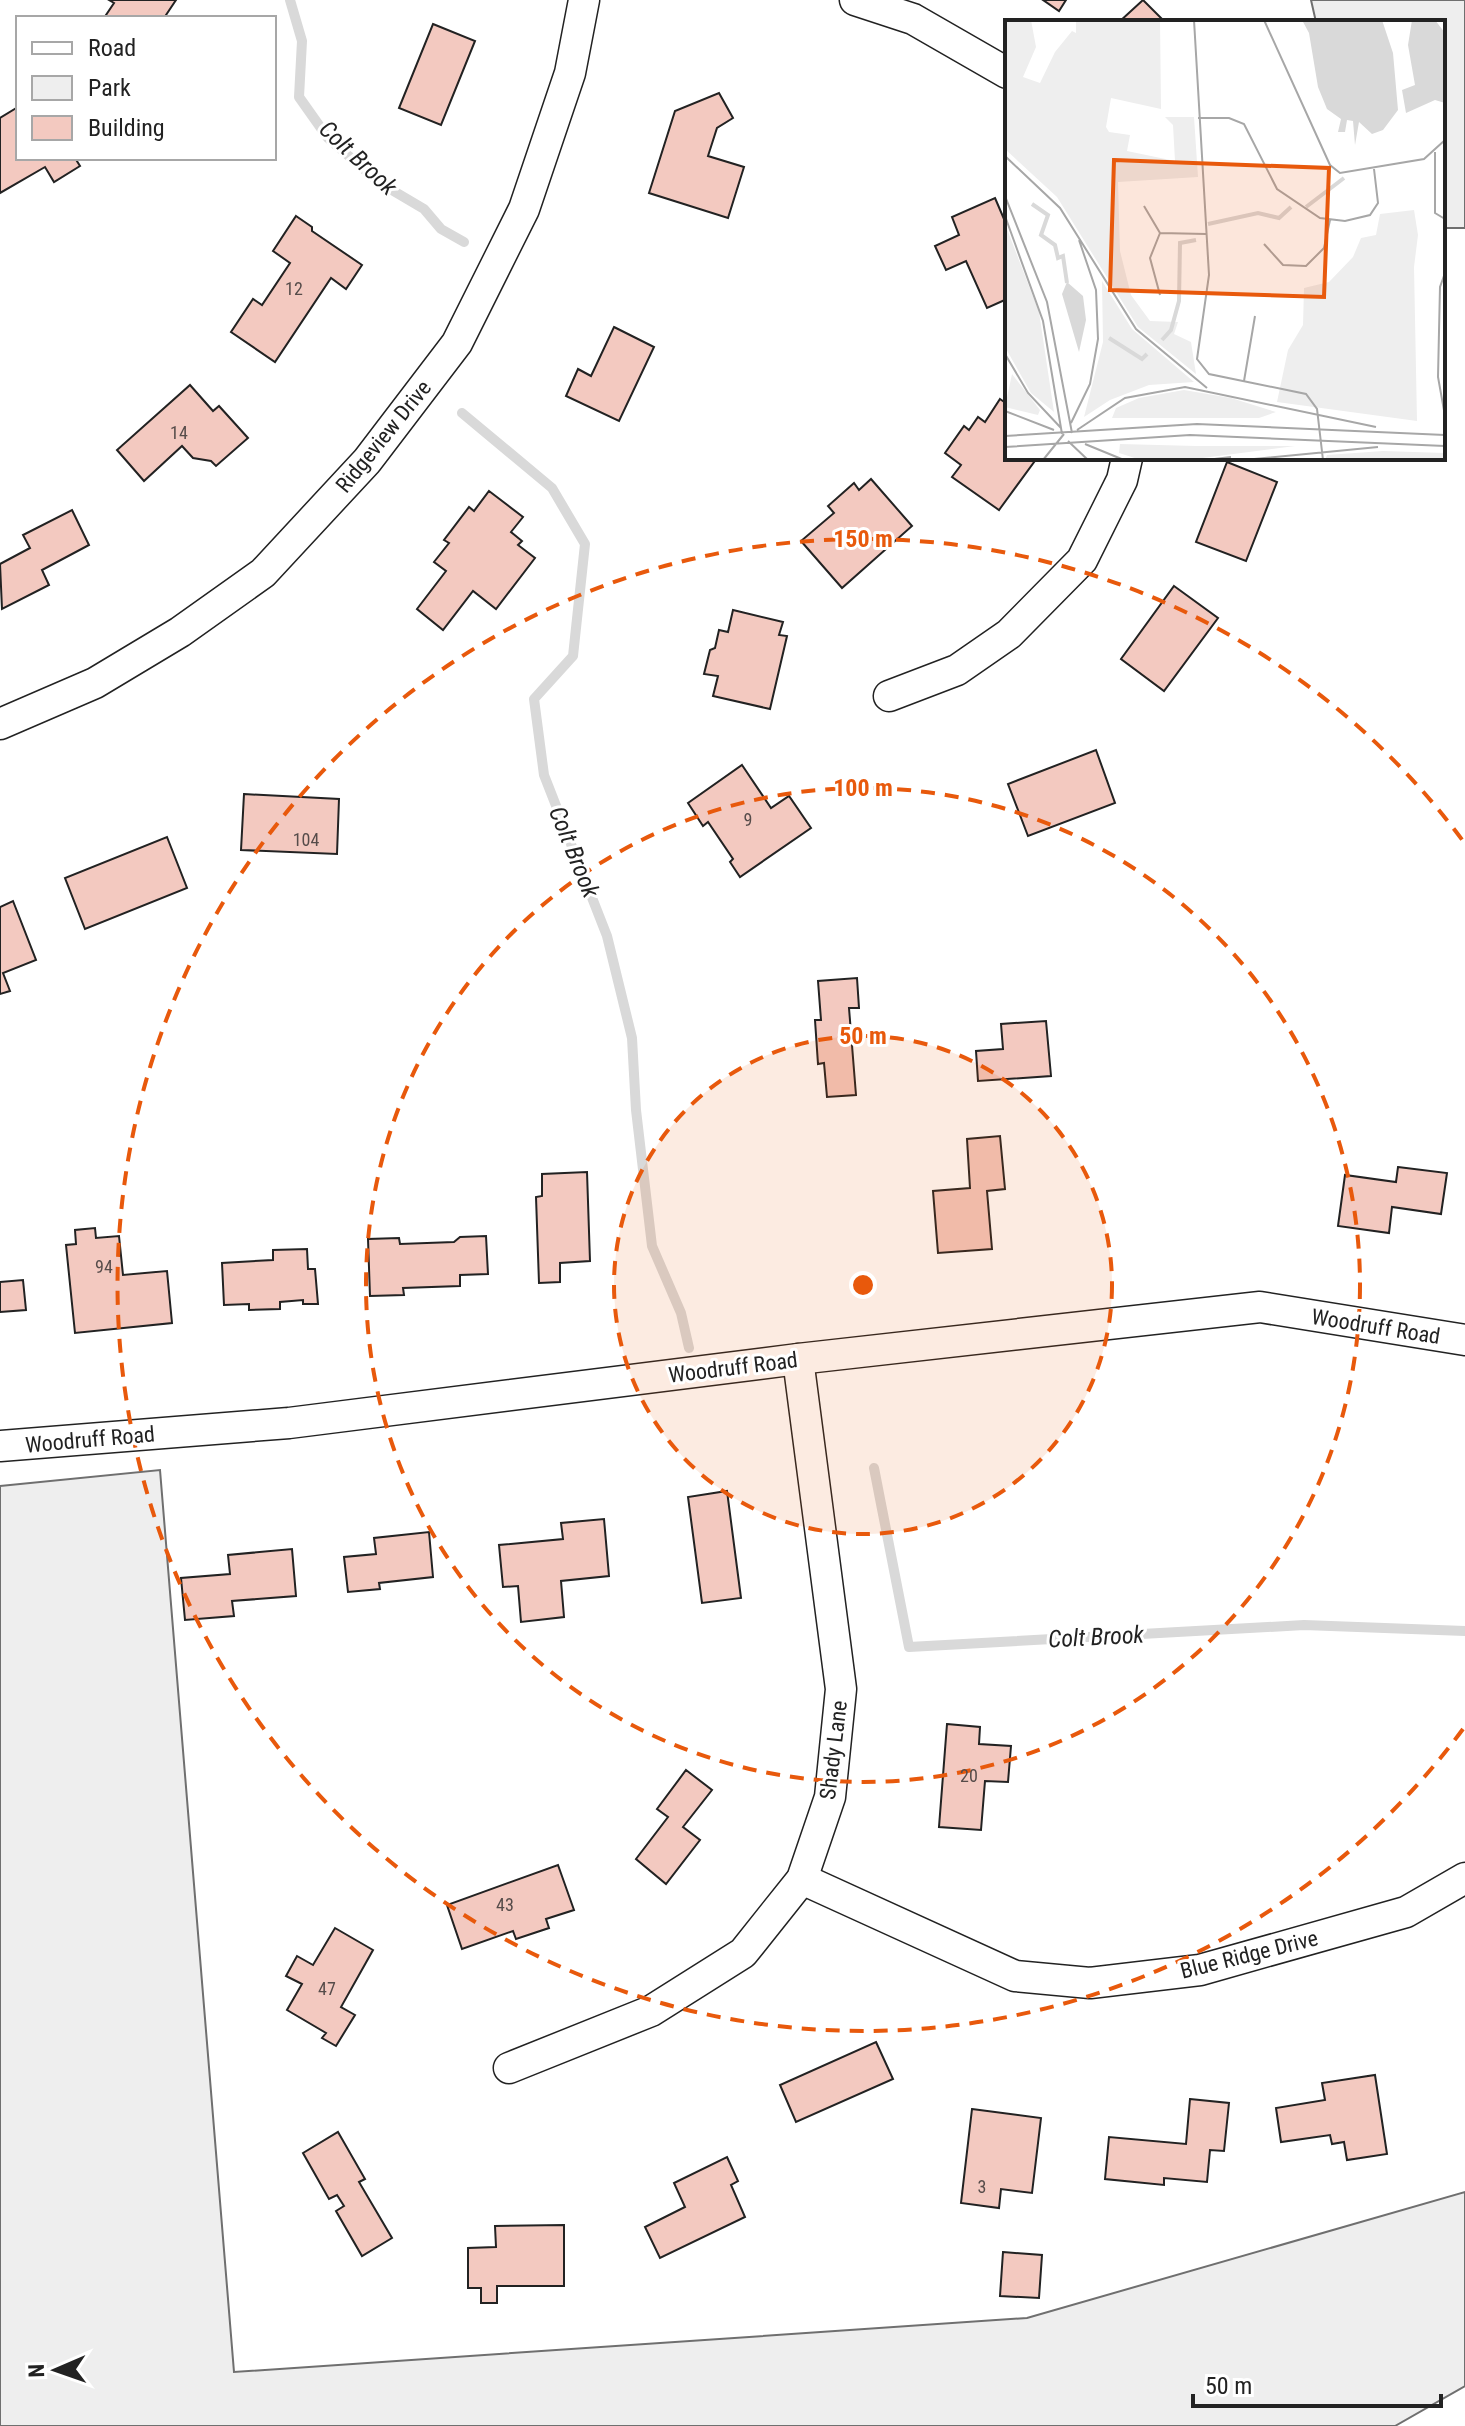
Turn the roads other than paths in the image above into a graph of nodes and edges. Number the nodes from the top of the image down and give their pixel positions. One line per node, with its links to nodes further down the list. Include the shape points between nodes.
1 (584, 0): 6 (street, Ridgeview Drive, via 570,73 524,209 457,343 367,461 263,573 95,683)
2 (855, 0): 3 (street, via 913,19)
3 (1005, 72)
4 (1127, 460): 5 (street, via 1082,560 1009,634 957,670)
5 (889, 696)
6 (0, 724)
7 (1465, 1340): 8 (street, Woodruff Road, via 1260,1307)
8 (798, 1359): 9 (street, Woodruff Road, via 289,1423); 11 (street, Shady Lane, via 841,1689 830,1797)
9 (0, 1446)
10 (1465, 1878): 11 (street, Blue Ridge Drive, via 1406,1912 1200,1970 1090,1983 1015,1976)
11 (802, 1879): 12 (street, Shady Lane, via 743,1953 651,2011)
12 (509, 2068)

